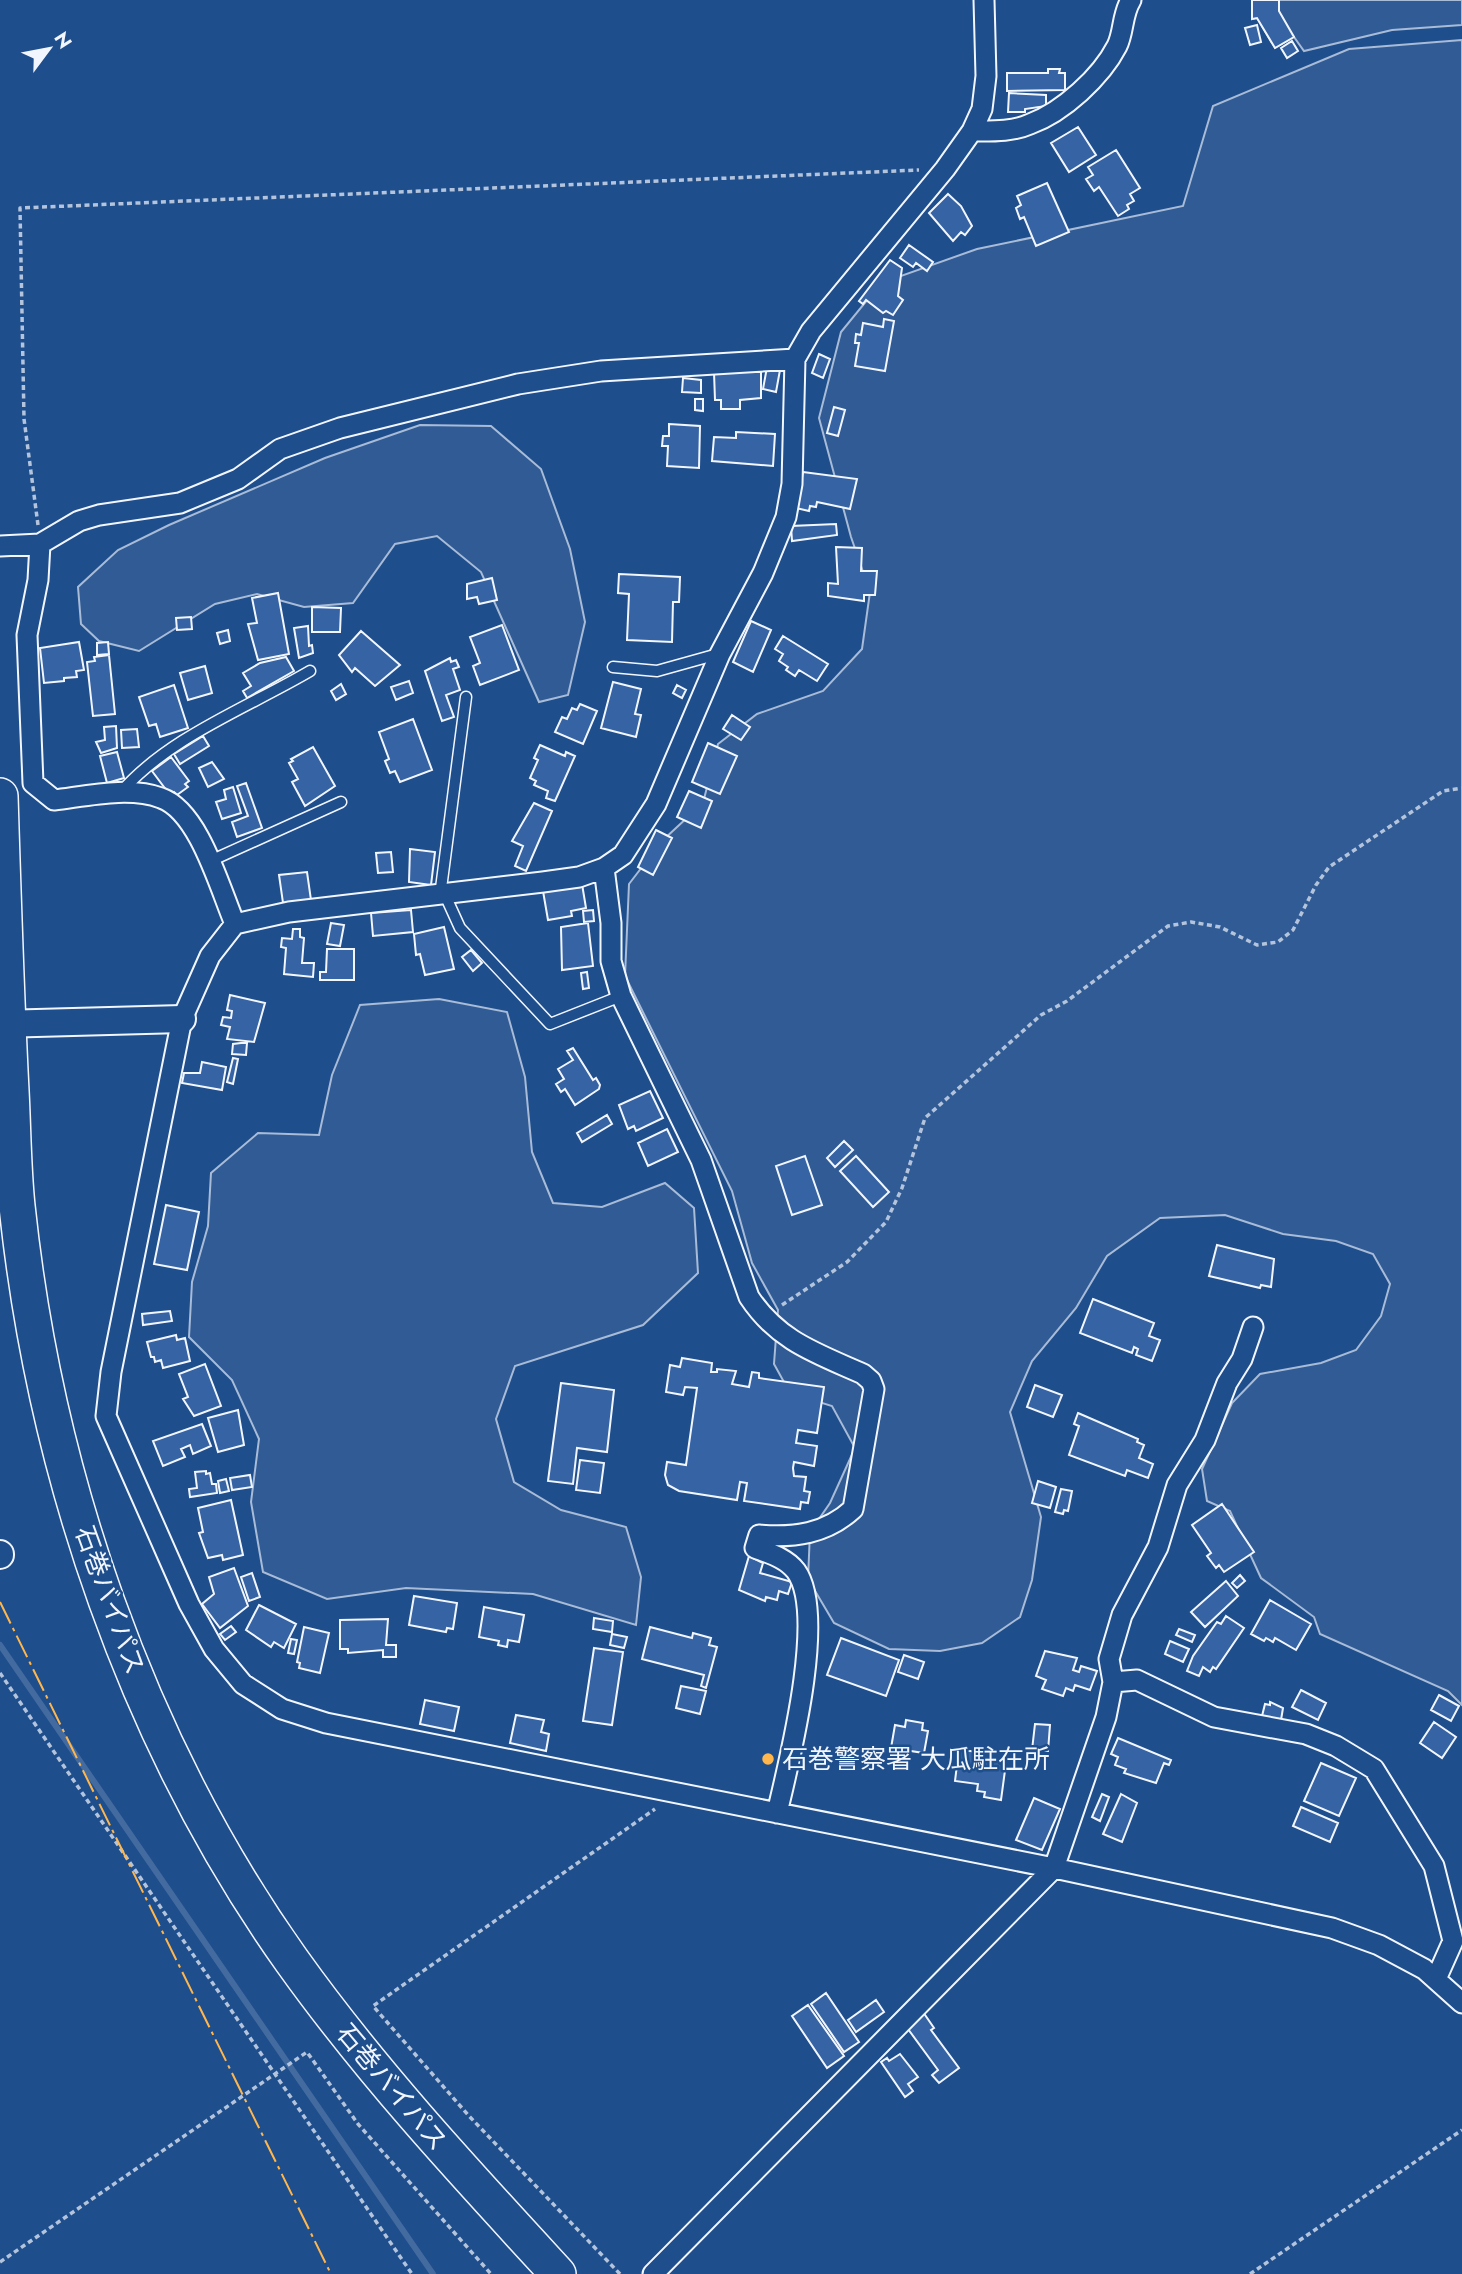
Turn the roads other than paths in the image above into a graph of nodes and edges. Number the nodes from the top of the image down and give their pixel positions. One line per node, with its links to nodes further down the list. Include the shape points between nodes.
1 (984, 0): 3 (street, via 986,76 982,109)
2 (1130, 0): 3 (street, via 1110,57 1058,109 1007,131)
3 (972, 131): 4 (street, via 946,169 811,331)
4 (794, 359): 5 (street, via 601,371 518,384 340,428 280,449 237,479 180,503 99,515); 7 (street, via 792,484 786,517 763,573)
5 (40, 544): 6 (street); 11 (street, via 27,635 33,783 54,800)
6 (0, 546)
7 (720, 654): 8 (lane, via 657,671); 15 (street, via 656,804 623,855)
8 (613, 667)
9 (310, 671): 11 (lane, via 164,751)
10 (466, 697): 16 (lane)
11 (120, 793): 14 (street, via 160,797 180,808)
12 (0, 796): 20 (highway, 石巻バイパス)
13 (341, 802): 14 (lane)
14 (208, 862): 17 (street)
15 (604, 869): 16 (street, via 579,877); 18 (street, via 611,961)
16 (443, 895): 17 (street, via 289,912); 18 (lane, via 460,928 550,1024)
17 (235, 924): 19 (street, via 210,956)
18 (621, 996): 23 (street, via 701,1160 740,1274 762,1317 785,1337 863,1374 874,1389 853,1509 828,1528 804,1535 759,1535 755,1549 788,1562 804,1586 808,1608 806,1662)
19 (182, 1019): 20 (street); 23 (street, via 106,1416 189,1604 215,1649 243,1684 282,1709 326,1723)
20 (4, 1024): 27 (highway, 石巻バイパス, via 17,1204 48,1395 93,1562 130,1664 221,1847 290,1958 384,2081)
21 (1253, 1327): 22 (street, via 1205,1440 1177,1485 1158,1547 1122,1615 1109,1659)
22 (1113, 1682): 24 (street, via 1106,1717); 25 (street, via 1137,1680 1214,1717 1306,1734 1374,1769 1434,1866 1452,1941)
23 (777, 1813): 24 (street)
24 (1055, 1868): 25 (street, via 1332,1928 1379,1945); 28 (street)
25 (1436, 1979): 26 (street)
26 (1462, 2003)
27 (558, 2274)
28 (653, 2274)

